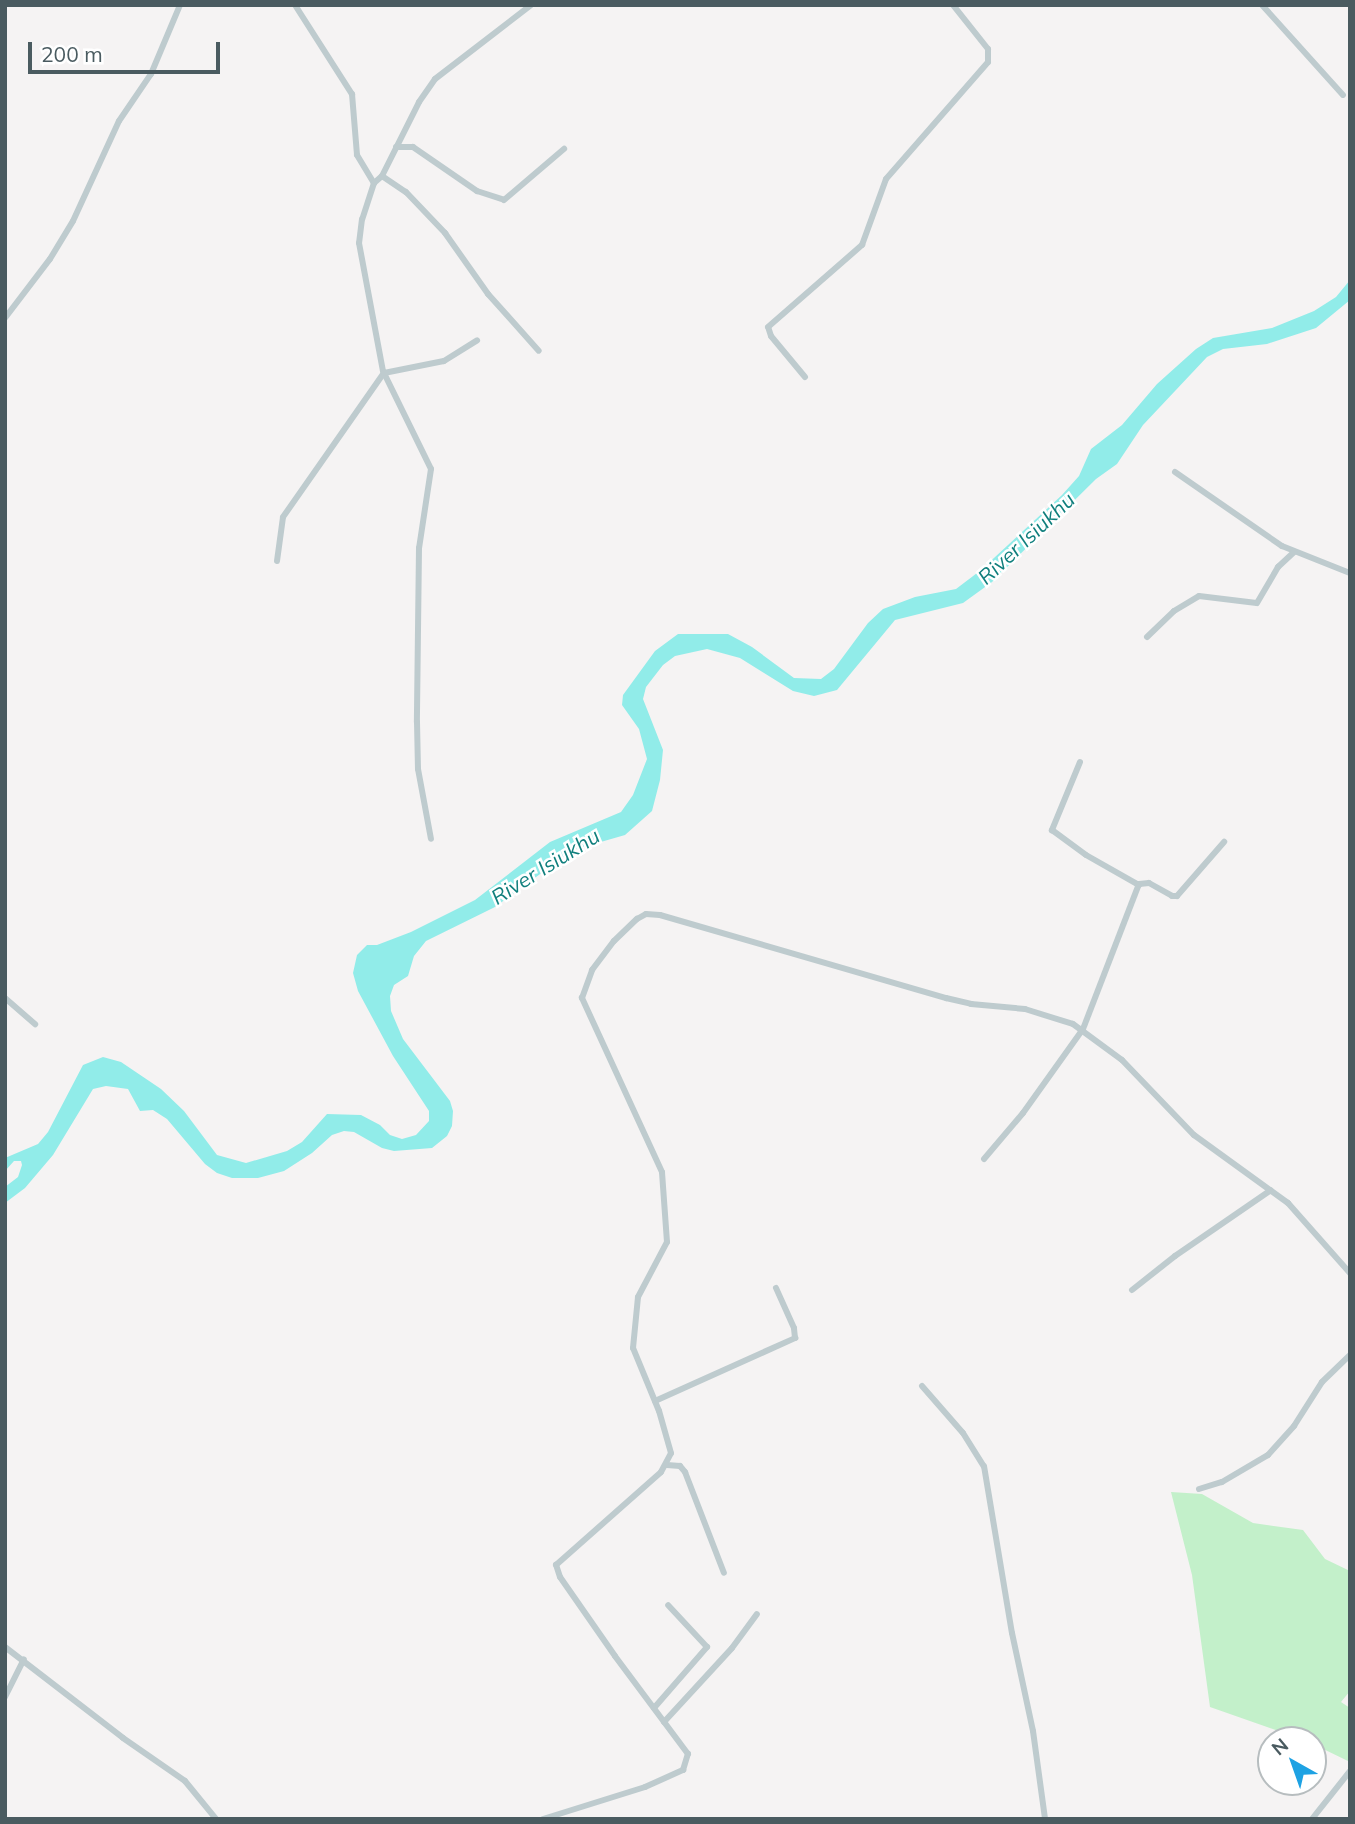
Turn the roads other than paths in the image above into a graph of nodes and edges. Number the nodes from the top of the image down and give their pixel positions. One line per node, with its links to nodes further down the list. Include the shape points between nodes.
1 (180, 5): 11 (street, via 151,74 119,121 73,221)
2 (295, 5): 10 (street, via 352,94 357,155)
3 (531, 5): 7 (street, via 442,73 424,94)
4 (953, 5): 15 (street, via 988,49 988,62 886,179 862,245 768,327 771,337)
5 (1262, 5): 6 (street)
6 (1343, 95)
7 (394, 148): 8 (street, via 413,148 477,191 504,200); 9 (street)
8 (564, 149)
9 (382, 176): 10 (street); 13 (street, via 406,192 444,233 488,295)
10 (374, 183): 14 (street, via 359,243)
11 (5, 318)
12 (477, 340): 14 (street, via 444,361)
13 (539, 351)
14 (384, 373): 18 (street, via 283,517); 22 (street, via 431,469 419,548 417,722 418,769)
15 (805, 377)
16 (1175, 472): 17 (street)
17 (1294, 552): 19 (street); 20 (street, via 1278,568 1257,603 1199,596)
18 (277, 561)
19 (1350, 573)
20 (1146, 637)
21 (1080, 762): 24 (street, via 1052,830)
22 (431, 839)
23 (1224, 842): 24 (street, via 1177,896 1149,883)
24 (1139, 885): 27 (street)
25 (5, 999): 26 (street)
26 (34, 1024)
27 (1083, 1029): 28 (street); 29 (street, via 1122,1060 1194,1135); 35 (street, via 1051,1015 946,998 660,915 646,914 630,925 592,970 582,998 662,1172 667,1242 641,1289 633,1329 633,1353)
28 (984, 1159)
29 (1271, 1190): 30 (street, via 1308,1223); 32 (street)
30 (1350, 1273)
31 (776, 1288): 35 (street, via 794,1328 794,1339)
32 (1132, 1290)
33 (1350, 1355): 37 (street, via 1322,1382 1294,1426 1268,1455 1222,1482)
34 (922, 1386): 49 (street, via 985,1466)
35 (654, 1401): 36 (street, via 671,1448)
36 (667, 1465): 38 (street, via 680,1466 685,1472); 44 (street, via 556,1565)
37 (1199, 1489)
38 (724, 1573)
39 (668, 1605): 44 (street, via 707,1647)
40 (757, 1614): 45 (street)
41 (5, 1647): 42 (street)
42 (24, 1659): 43 (street); 47 (street, via 185,1781)
43 (5, 1697)
44 (654, 1708): 45 (street)
45 (664, 1722): 48 (street, via 688,1754 683,1770)
46 (1350, 1771): 50 (street)
47 (216, 1819)
48 (544, 1819)
49 (1045, 1819)
50 (1312, 1819)

